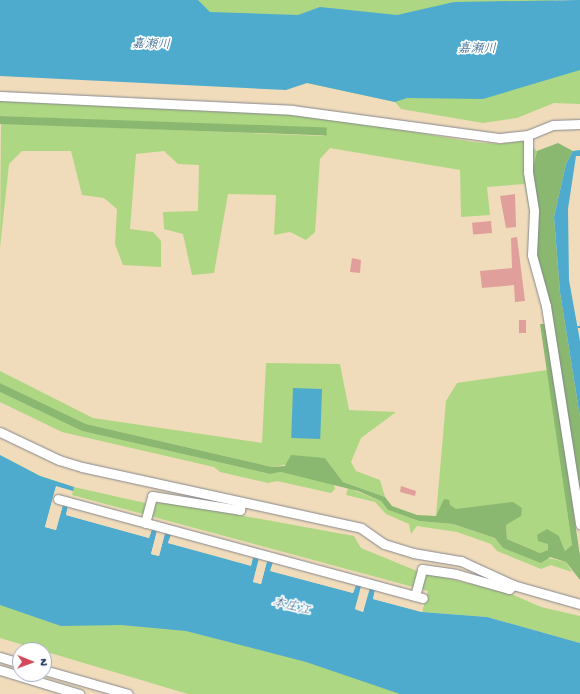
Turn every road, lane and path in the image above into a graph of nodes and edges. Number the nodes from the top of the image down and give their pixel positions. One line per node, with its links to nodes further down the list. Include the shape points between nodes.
1 (0, 96): 3 (street, via 325,112 468,136 500,138)
2 (580, 124): 3 (street, via 553,125)
3 (528, 135): 8 (street, via 528,172 534,211 532,255 546,306)
4 (0, 432): 9 (street, via 82,468 361,528 384,544 413,553 461,561)
5 (58, 499): 7 (street)
6 (241, 505): 7 (street, via 240,510 152,496)
7 (145, 523): 9 (street, via 419,597 422,569 456,574 509,589)
8 (580, 524)
9 (513, 586): 10 (street)
10 (580, 604)
11 (0, 657): 12 (street)
12 (12, 661)
13 (0, 670): 15 (street)
14 (52, 672): 16 (street)
15 (77, 694)
16 (128, 694)

